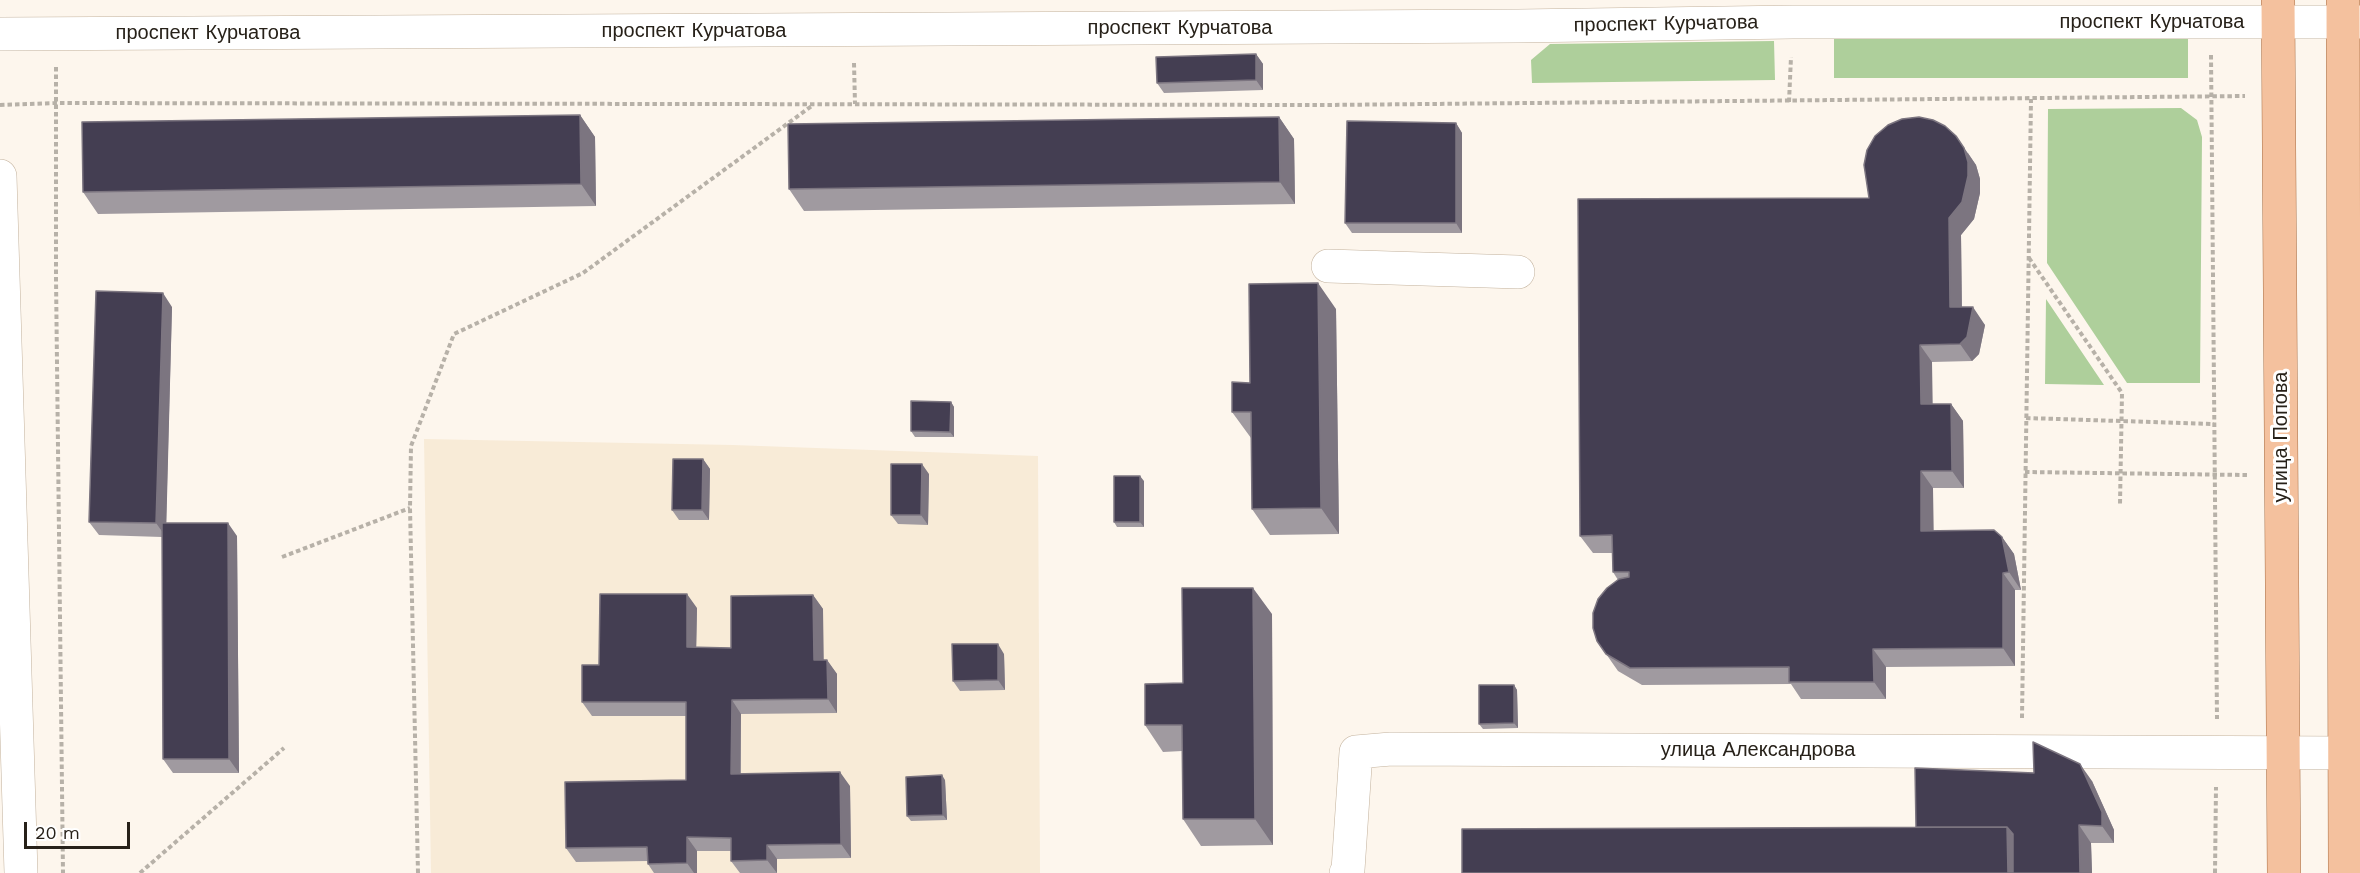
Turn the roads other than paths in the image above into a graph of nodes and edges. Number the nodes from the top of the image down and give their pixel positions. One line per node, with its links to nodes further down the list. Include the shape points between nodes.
1 (2278, 11): 2 (street, проспект Курчатова); 3 (street, проспект Курчатова, via 2211,22); 8 (main road, улица Попова)
2 (2349, 15): 9 (main road)
3 (0, 34)
4 (0, 176): 5 (street)
5 (0, 193): 11 (street)
6 (1328, 267): 7 (street)
7 (1518, 272)
8 (2283, 753): 9 (street, улица Александрова); 12 (street, улица Александрова, via 1391,748 1356,752); 13 (main road, улица Попова)
9 (2345, 753): 10 (main road)
10 (2352, 819): 14 (main road)
11 (21, 873)
12 (1346, 873)
13 (2284, 873)
14 (2345, 873)

